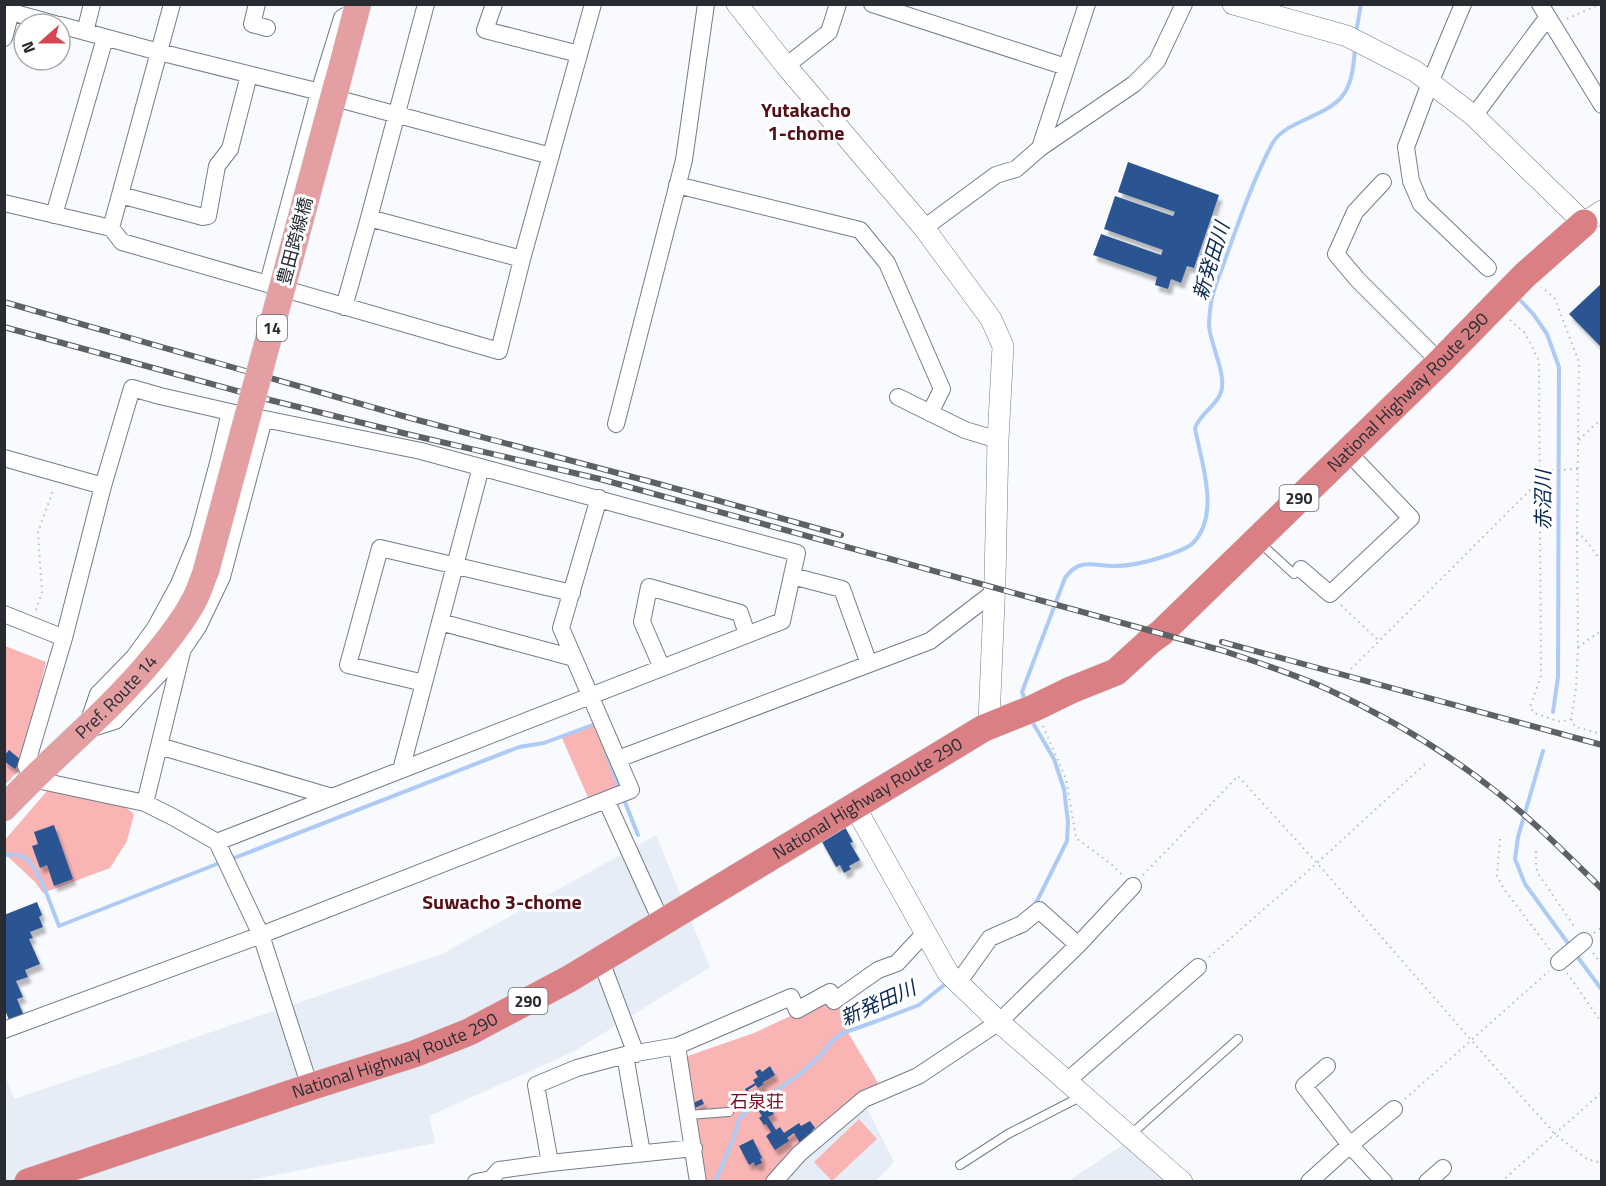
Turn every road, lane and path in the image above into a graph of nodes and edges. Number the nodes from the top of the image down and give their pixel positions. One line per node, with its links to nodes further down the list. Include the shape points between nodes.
1 (92, 4): 21 (street)
2 (172, 4): 24 (street)
3 (257, 4): 20 (street, via 252,24)
4 (426, 4): 32 (street)
5 (494, 4): 25 (street, via 485,30)
6 (593, 4): 25 (street)
7 (706, 4): 37 (street)
8 (737, 4): 26 (street)
9 (838, 4): 26 (street, via 829,32)
10 (872, 4): 27 (street)
11 (1087, 4): 27 (street)
12 (1184, 4): 34 (street, via 1157,61 1134,84)
13 (1233, 4): 29 (street, via 1355,40)
14 (1463, 4): 29 (street)
15 (1600, 4): 18 (path)
16 (10, 9): 23 (street)
17 (357, 10): 30 (main road, 14)
18 (1547, 16): 31 (street); 33 (street)
19 (72, 28): 21 (street)
20 (267, 28)
21 (84, 32): 22 (street)
22 (105, 38): 24 (street); 40 (street)
23 (4, 39)
24 (159, 52): 28 (street); 38 (street)
25 (579, 54): 35 (street)
26 (786, 66): 44 (street)
27 (1066, 67): 34 (street)
28 (249, 75): 30 (street); 38 (street, via 230,149 217,166 208,216)
29 (1430, 83): 33 (street); 46 (street, via 1406,147 1411,181 1421,204)
30 (332, 93): 32 (street); 48 (street); 73 (main road, 豊田跨線橋 / 14, bridge)
31 (1602, 105)
32 (397, 114): 35 (street); 42 (street)
33 (1474, 116): 41 (street)
34 (1040, 148): 44 (street, via 1016,169 996,175)
35 (551, 156): 45 (street)
36 (1383, 182): 51 (street, via 1355,212 1336,254)
37 (677, 185): 54 (street, via 860,230 887,263 942,389); 57 (street)
38 (120, 195): 43 (street)
39 (4, 203): 40 (street)
40 (54, 215): 43 (street)
41 (1593, 217): 47 (highway, National Highway Route 290 / 290)
42 (369, 218): 45 (street); 49 (street)
43 (111, 228): 48 (street, via 122,242)
44 (924, 228): 58 (street, via 991,320 1004,346)
45 (522, 259): 49 (street, via 499,351)
46 (1488, 268)
47 (1525, 275): 50 (highway, National Highway Route 290 / 290); 59 (path, via 1554,297 1579,362)
48 (268, 283): 49 (street)
49 (344, 307)
50 (1493, 307): 51 (highway, National Highway Route 290 / 290); 64 (path, via 1525,333 1539,361)
51 (1440, 362): 60 (highway, National Highway Route 290 / 290)
52 (898, 397): 54 (street)
53 (230, 412): 56 (street); 67 (street, via 132,387); 97 (street, via 198,538 180,584 134,657 98,694)
54 (930, 413): 58 (street)
55 (1602, 418): 59 (path)
56 (264, 419): 62 (street); 87 (street, via 222,577)
57 (616, 424)
58 (998, 440): 76 (street)
59 (1579, 440): 63 (path)
60 (1347, 451): 70 (highway, National Highway Route 290 / 290); 78 (street, via 1411,518)
61 (4, 458): 65 (street)
62 (481, 467): 68 (street); 72 (street)
63 (1578, 469): 64 (path); 69 (path)
64 (1540, 471): 66 (path)
65 (60, 473): 67 (street); 81 (path, via 38,532 42,592)
66 (1540, 480): 85 (path); 95 (path, via 1541,676 1530,707 1534,713 1561,722)
67 (103, 486): 84 (street)
68 (599, 498): 75 (street, via 797,553); 77 (street)
69 (1577, 532): 71 (path); 86 (path)
70 (1257, 539): 74 (lane); 94 (highway, National Highway Route 290 / 290, via 1116,672)
71 (1602, 562)
72 (455, 565): 77 (street); 80 (street); 92 (street, via 380,548 348,665)
73 (206, 571): 97 (main road, Pref. Route 14 / 14, via 194,601 170,638)
74 (1297, 572): 78 (street)
75 (792, 576): 83 (street, via 782,621); 89 (street, via 842,589)
76 (994, 592): 89 (street, via 930,641); 96 (street, via 989,721)
77 (572, 593): 88 (street, via 561,628)
78 (1330, 594): 85 (path)
79 (4, 614): 81 (street)
80 (440, 622): 88 (street); 92 (street)
81 (32, 625): 84 (street)
82 (1602, 630): 86 (path)
83 (747, 634): 90 (street); 90 (street, via 740,613 649,587 642,622)
84 (63, 638): 103 (street, via 26,766)
85 (1379, 641): 91 (path)
86 (1578, 647): 95 (path)
87 (183, 649): 97 (street, via 116,721); 99 (street)
88 (574, 658): 93 (street)
89 (869, 664): 100 (street)
90 (662, 668): 93 (street)
91 (1351, 669)
92 (424, 683): 102 (street)
93 (590, 696): 100 (street); 102 (street)
94 (1034, 708): 96 (highway, National Highway Route 290 / 290); 113 (path, via 1066,779 1076,838 1112,864)
95 (1571, 719): 98 (path, via 1575,727)
96 (984, 728): 107 (highway, National Highway Route 290 / 290)
97 (85, 731): 103 (main road, Pref. Route 14 / 14)
98 (1602, 734)
99 (159, 746): 104 (street); 106 (street)
100 (618, 759): 105 (street, via 631,790)
101 (1425, 764): 112 (path)
102 (402, 770): 104 (street)
103 (32, 779): 106 (street); 108 (main road, Pref. Route 14 / 14)
104 (332, 797): 110 (street)
105 (606, 800): 114 (street); 116 (street)
106 (145, 803): 110 (street)
107 (855, 807): 114 (highway, National Highway Route 290 / 290); 115 (street)
108 (4, 808)
109 (1500, 840): 120 (path, via 1497,876)
110 (217, 842): 116 (street)
111 (1536, 851): 117 (path, via 1539,875)
112 (1317, 863): 113 (path, via 1239,776); 122 (path); 128 (path)
113 (1133, 886): 118 (street)
114 (662, 923): 119 (highway, National Highway Route 290 / 290)
115 (925, 933): 123 (street); 129 (street, via 897,963 878,970 834,1001 830,992 797,1010 790,997)
116 (261, 935): 126 (street); 133 (street)
117 (1584, 941): 120 (street); 121 (path)
118 (1078, 945): 123 (street, via 1039,910 1022,924 990,938); 124 (street)
119 (601, 961): 130 (street); 133 (highway, National Highway Route 290 / 290, via 469,1032)
120 (1559, 962): 125 (path); 128 (path)
121 (1602, 964)
122 (1198, 967): 132 (street)
123 (953, 978): 124 (street)
124 (999, 1022): 132 (street); 151 (street, via 918,1076 864,1099 799,1154)
125 (1602, 1023)
126 (4, 1029)
127 (1238, 1039): 140 (lane)
128 (1471, 1040): 136 (path); 139 (path)
129 (677, 1046): 130 (street); 138 (street)
130 (630, 1054): 143 (street); 144 (street, via 577,1068 536,1085)
131 (1327, 1066): 141 (street, via 1304,1086)
132 (1067, 1081): 135 (street)
133 (310, 1087): 148 (highway, National Highway Route 290 / 290)
134 (1602, 1092): 139 (path)
135 (1084, 1095): 140 (street); 146 (lane, via 1008,1134)
136 (1394, 1109): 141 (street)
137 (729, 1112): 138 (lane)
138 (688, 1115): 142 (street)
139 (1555, 1134): 145 (path, via 1587,1159); 156 (path)
140 (1129, 1136): 152 (street)
141 (1350, 1145): 153 (street); 154 (street)
142 (694, 1148): 143 (street); 150 (street)
143 (642, 1153): 144 (street)
144 (550, 1162): 149 (street, via 499,1170 491,1179)
145 (1602, 1163)
146 (960, 1165)
147 (1443, 1168): 155 (street)
148 (28, 1182)
149 (477, 1182)
150 (698, 1182)
151 (774, 1182)
152 (1182, 1182)
153 (1309, 1182)
154 (1384, 1182)
155 (1427, 1182)
156 (1501, 1182)

